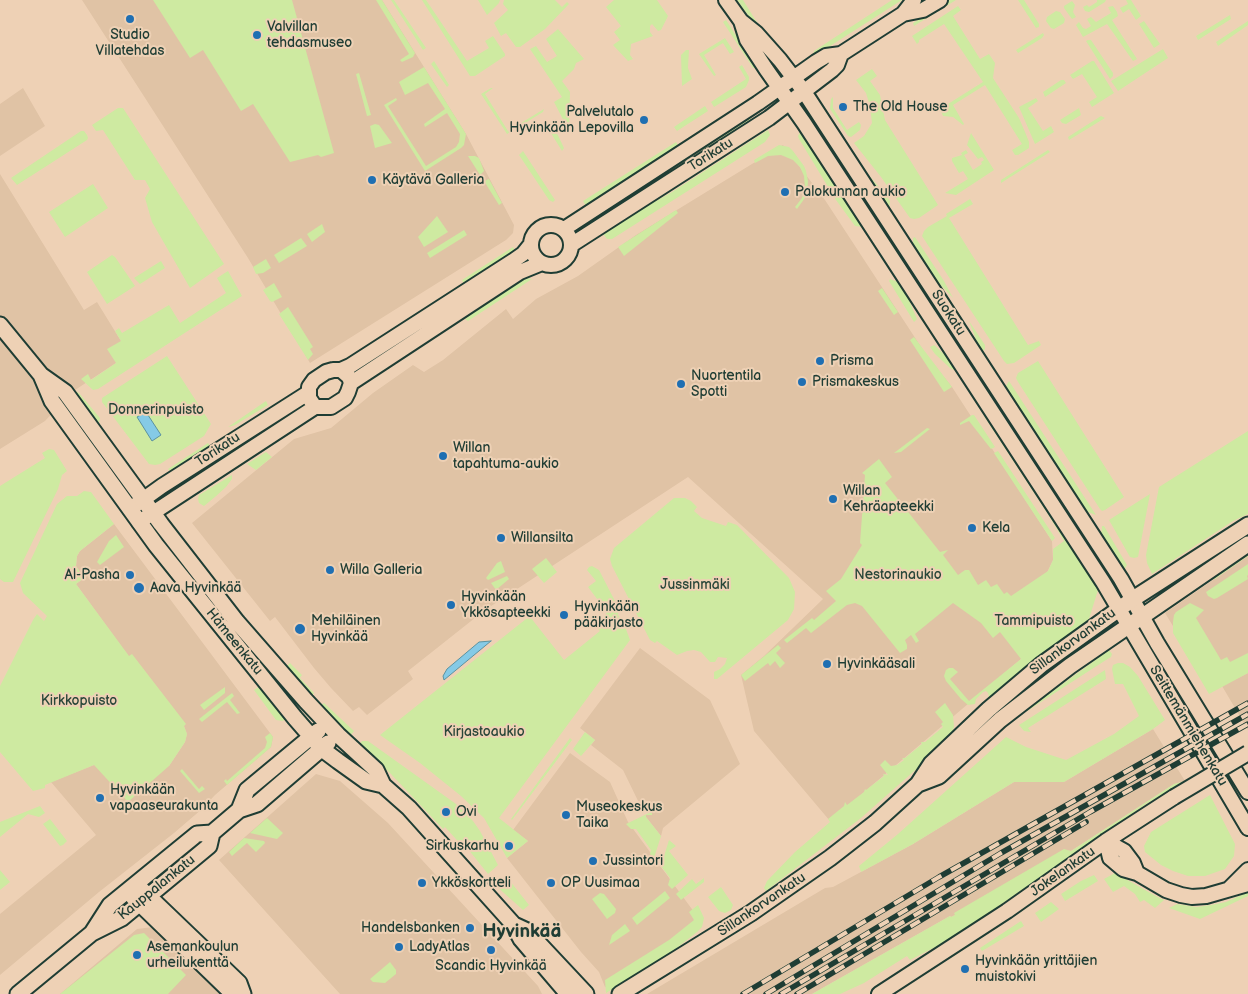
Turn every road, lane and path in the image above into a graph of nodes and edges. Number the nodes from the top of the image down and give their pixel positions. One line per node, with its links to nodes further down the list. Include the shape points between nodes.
1 (726, 0): 5 (street, Suokatu)
2 (914, 0): 4 (street, Torikatu)
3 (940, 0): 4 (street, Torikatu, via 923,10)
4 (903, 14): 6 (street, Torikatu)
5 (741, 21): 7 (street, Suokatu, via 756,33); 8 (street, Suokatu, via 748,40)
6 (842, 54): 7 (street, Torikatu, via 826,56); 9 (street, Torikatu, via 832,70)
7 (794, 77): 8 (street, Torikatu); 9 (street, Suokatu)
8 (779, 88): 10 (street, Suokatu); 11 (street, Torikatu)
9 (803, 90): 10 (street, Torikatu); 27 (street, Suokatu)
10 (789, 103): 13 (street, Torikatu); 28 (street, Suokatu)
11 (564, 229): 12 (street, via 545,226 535,233); 13 (street)
12 (531, 244): 14 (street, via 534,255); 16 (street, via 514,261)
13 (571, 245): 14 (street, via 563,261 553,265)
14 (542, 263): 18 (street, via 520,272)
15 (0, 325): 17 (main road, Hämeenkatu)
16 (341, 370): 18 (street, via 349,376); 19 (street, via 326,372 314,380)
17 (42, 375): 21 (main road, Hämeenkatu, via 65,392); 22 (main road, Hämeenkatu, via 52,401)
18 (351, 383): 20 (street, via 345,398 339,402 331,407)
19 (308, 393): 20 (street); 21 (street, Torikatu)
20 (315, 407): 23 (street, Torikatu)
21 (143, 500): 22 (street, Torikatu); 23 (main road, Hämeenkatu)
22 (130, 509): 24 (main road, Hämeenkatu)
23 (152, 513): 24 (street, Torikatu); 31 (main road, Hämeenkatu, via 236,622)
24 (139, 522): 33 (main road, Hämeenkatu)
25 (1248, 525): 27 (main road, Sillankorvankatu)
26 (1248, 544): 29 (main road, Sillankorvankatu)
27 (1133, 599): 28 (main road, Sillankorvankatu); 29 (street, Suokatu)
28 (1119, 609): 30 (street, Suokatu); 36 (main road, Sillankorvankatu, via 1023,680 930,764)
29 (1142, 615): 30 (main road, Sillankorvankatu); 38 (street, Seittemänmiehenkatu)
30 (1128, 624): 36 (main road, Sillankorvankatu, via 1000,720 939,776); 40 (street, Seittemänmiehenkatu)
31 (326, 723): 32 (main road, Hämeenkatu); 33 (main road, Kauppalankatu)
32 (338, 735): 34 (main road, Kauppalankatu); 37 (main road, Hämeenkatu, via 376,770)
33 (311, 736): 34 (main road, Hämeenkatu); 39 (main road, Kauppalankatu, via 247,790)
34 (322, 749): 37 (main road, Hämeenkatu, via 366,781); 39 (main road, Kauppalankatu, via 257,804)
35 (1248, 753): 42 (street, Jokelankatu, bridge)
36 (918, 784): 55 (main road, Sillankorvankatu, via 875,823 796,884)
37 (383, 785): 48 (main road, Hämeenkatu, via 409,808)
38 (1248, 792)
39 (239, 810): 41 (main road, Kauppalankatu)
40 (1248, 828)
41 (212, 833): 45 (main road, Kauppalankatu, via 197,834); 47 (main road, Kauppalankatu, via 209,846)
42 (1106, 841): 46 (street, via 1124,851 1137,872 1166,890 1192,897); 56 (street, Jokelankatu, via 1007,911)
43 (1248, 870): 46 (street)
44 (1248, 884): 46 (street)
45 (132, 888): 47 (main road); 49 (main road, Kauppalankatu, via 110,906)
46 (1229, 890)
47 (144, 900): 49 (main road, Kauppalankatu, via 122,918); 51 (main road, via 231,992); 52 (main road, via 239,983)
48 (513, 924): 53 (main road, Hämeenkatu, via 521,939); 54 (main road, Hämeenkatu, via 527,931)
49 (92, 933): 50 (main road, Kauppalankatu)
50 (18, 994)
51 (238, 994)
52 (243, 994)
53 (568, 994)
54 (586, 994)
55 (620, 994)
56 (879, 994)

